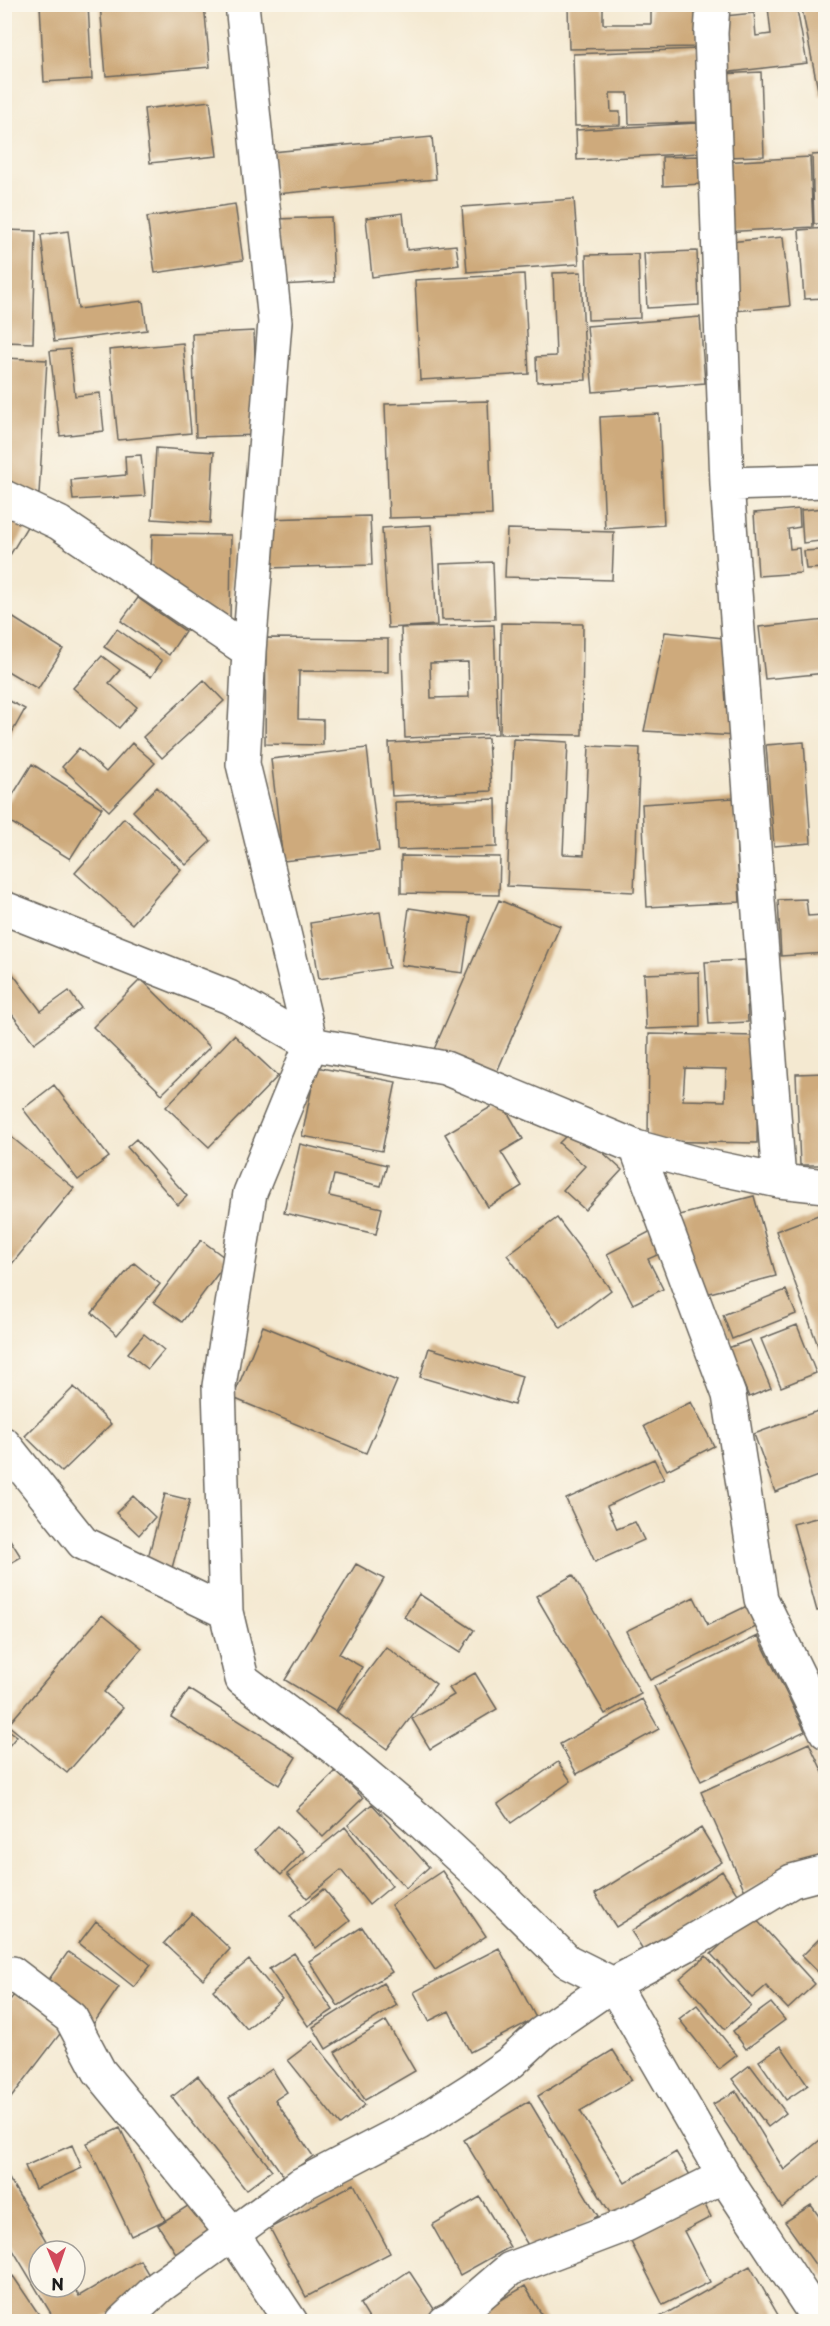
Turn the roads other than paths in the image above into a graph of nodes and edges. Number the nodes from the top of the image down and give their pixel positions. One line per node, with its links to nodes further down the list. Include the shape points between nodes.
1 (242, 4): 6 (street, via 275,322)
2 (713, 4): 4 (street)
3 (825, 481): 4 (street)
4 (727, 484): 10 (street)
5 (4, 497): 6 (street, via 59,523)
6 (249, 651): 8 (street, via 243,764)
7 (4, 908): 8 (street, via 229,997)
8 (311, 1044): 9 (street, via 444,1068); 13 (street, via 250,1193 219,1386)
9 (636, 1147): 10 (street); 14 (street, via 729,1395 760,1599)
10 (778, 1181): 11 (street)
11 (825, 1186)
12 (4, 1444): 13 (street, via 83,1543)
13 (226, 1612): 17 (street, via 242,1680 333,1747 416,1817 567,1961)
14 (825, 1732)
15 (825, 1872): 17 (street, via 792,1881)
16 (4, 1975): 19 (street, via 12,1973 71,2018 99,2071)
17 (612, 1984): 18 (street); 19 (street, via 471,2090 418,2123 300,2185)
18 (724, 2176): 22 (street, via 626,2225 510,2269); 23 (street)
19 (232, 2233): 20 (street, via 159,2287); 21 (street)
20 (122, 2322)
21 (291, 2322)
22 (445, 2322)
23 (820, 2322)

